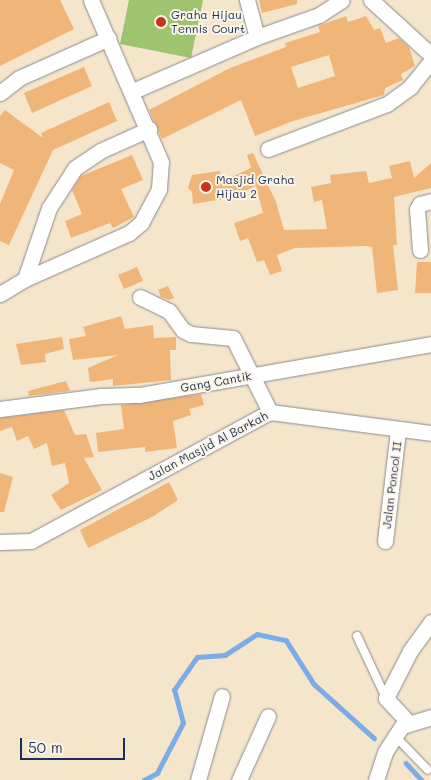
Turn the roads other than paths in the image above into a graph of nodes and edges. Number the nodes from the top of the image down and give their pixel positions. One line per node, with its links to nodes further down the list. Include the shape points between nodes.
1 (91, 0): 6 (street)
2 (247, 0): 5 (street)
3 (342, 0): 5 (street, via 319,15)
4 (371, 0): 7 (street)
5 (257, 37): 9 (street)
6 (109, 38): 9 (street); 10 (street, via 19,78)
7 (431, 55)
8 (431, 61): 12 (street, via 410,87 387,104)
9 (133, 91): 11 (street)
10 (0, 93)
11 (149, 129): 15 (street, via 100,151 76,168 49,208); 15 (street, via 161,162 162,176 155,200 141,223 129,233)
12 (268, 149)
13 (431, 201): 14 (street, via 420,204 417,209)
14 (420, 250)
15 (25, 279): 16 (street)
16 (0, 294)
17 (140, 297): 19 (street, via 169,311 183,330 233,338)
18 (431, 344): 19 (street, Gang Cantik)
19 (252, 376): 20 (street, Gang Cantik, via 139,395 101,396); 21 (street)
20 (0, 410)
21 (270, 412): 22 (street, Jalan Masjid Al Barkah); 25 (street, Jalan Masjid Al Barkah, via 32,541)
22 (398, 430): 23 (street, Jalan Masjid Al Barkah); 24 (street, Jalan Poncol II)
23 (431, 433)
24 (386, 541)
25 (0, 542)
26 (431, 622): 29 (street, via 410,652)
27 (357, 636): 29 (lane)
28 (222, 696): 35 (street)
29 (386, 698): 32 (street)
30 (268, 716): 36 (street)
31 (431, 717): 32 (street)
32 (409, 723): 33 (street, via 402,726)
33 (396, 736): 34 (lane); 37 (street, via 385,752)
34 (428, 770)
35 (198, 780)
36 (240, 780)
37 (376, 780)

